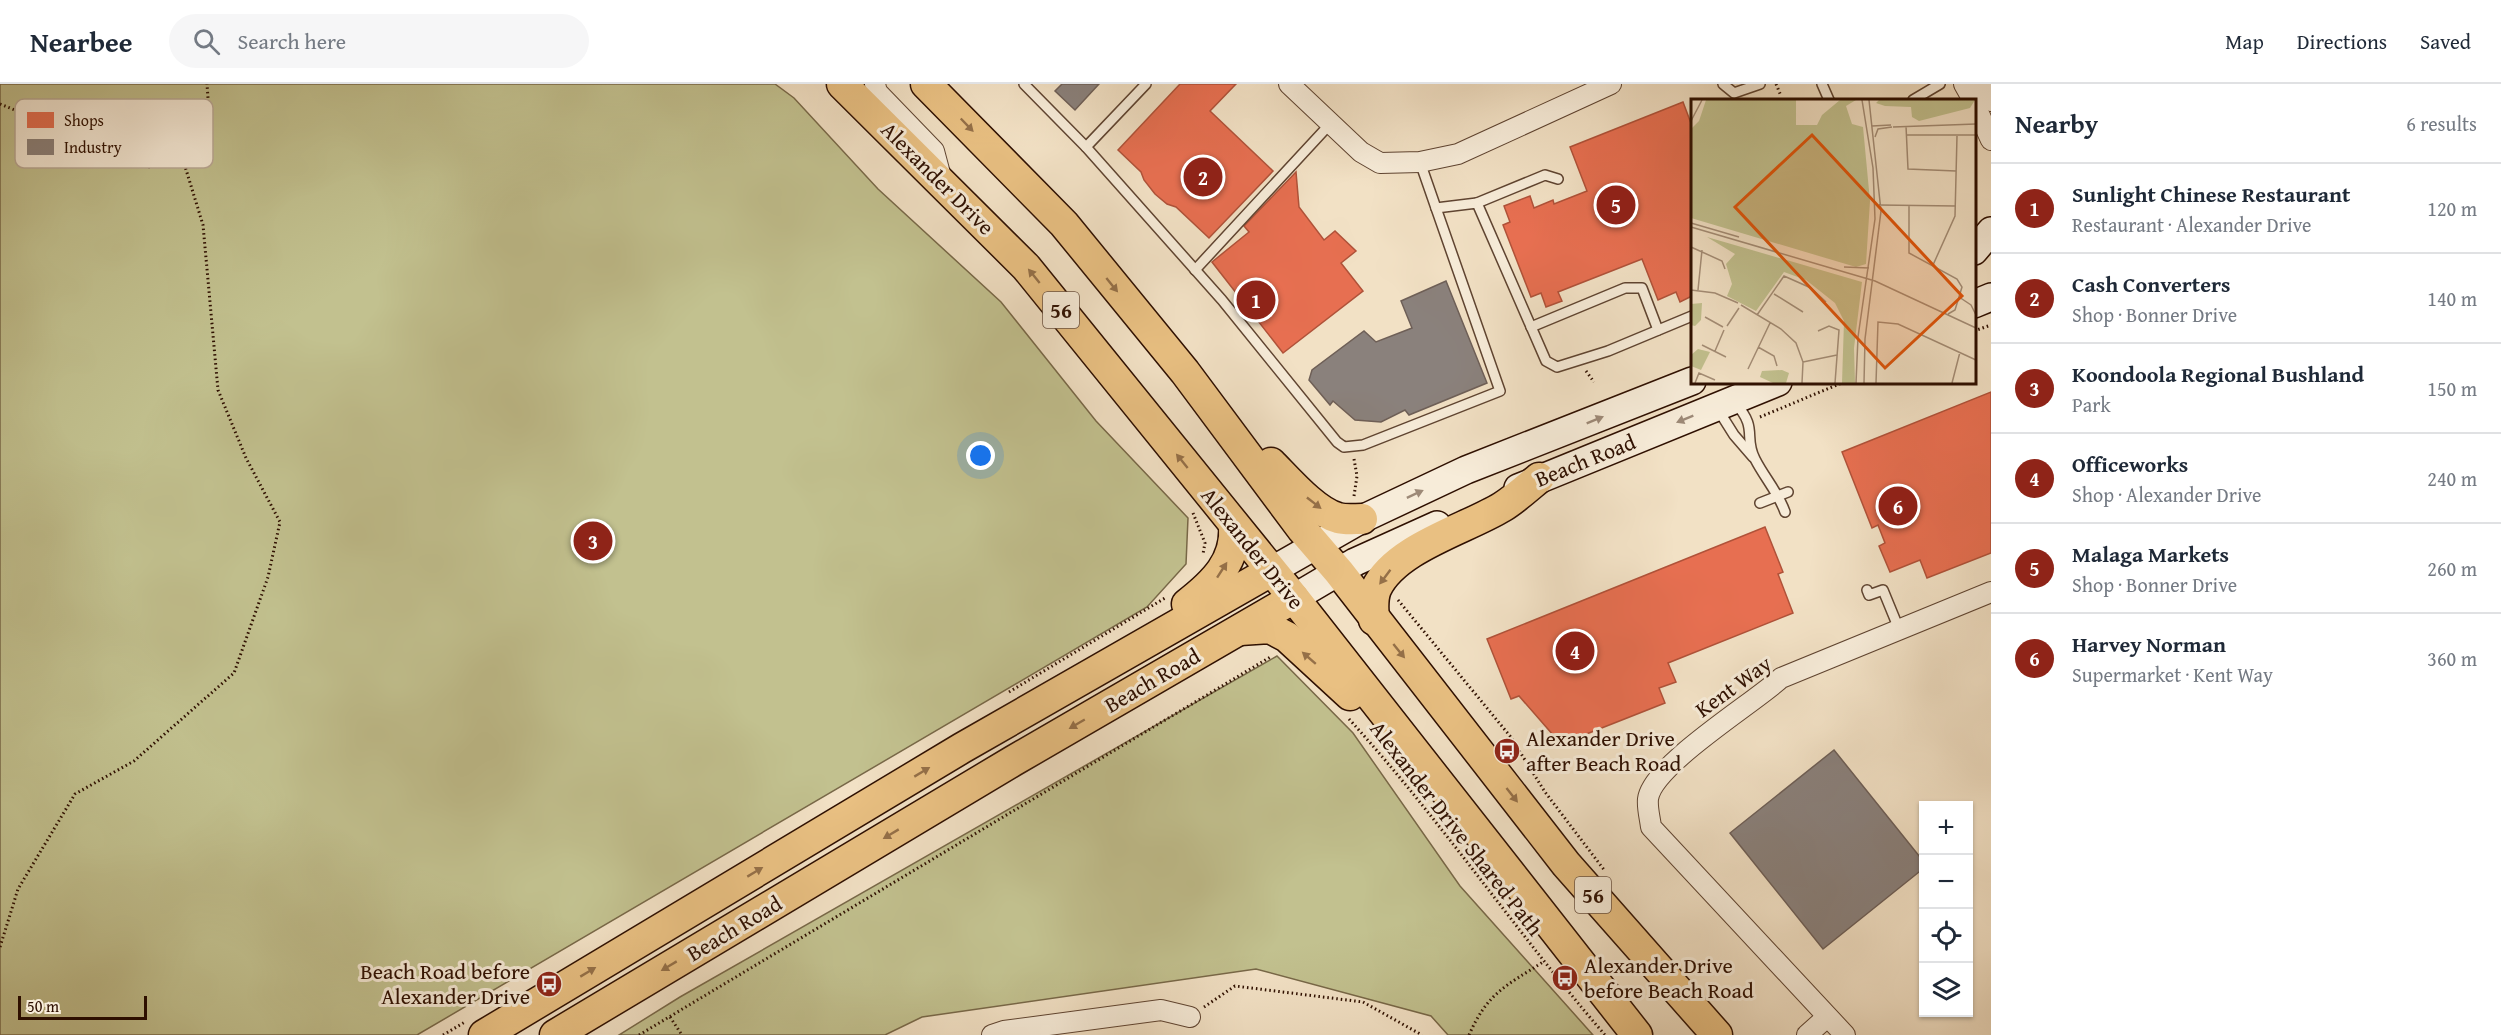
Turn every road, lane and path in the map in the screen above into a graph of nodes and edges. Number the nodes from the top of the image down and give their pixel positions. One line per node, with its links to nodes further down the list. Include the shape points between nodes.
1 (207, 84): 17 (path)
2 (842, 84): 29 (main road, Alexander Drive / 56)
3 (875, 84): 29 (street, via 877,92 933,151)
4 (1024, 84): 25 (lane)
5 (1146, 84): 25 (lane)
6 (1289, 84): 24 (street)
7 (1611, 84): 26 (street, via 1458,154)
8 (1723, 84): 9 (lane, via 1734,93)
9 (1760, 84)
10 (1776, 84): 16 (path)
11 (1822, 84): 18 (lane)
12 (1940, 84): 19 (lane)
13 (1964, 84): 20 (street)
14 (1980, 84): 23 (street)
15 (929, 86): 44 (main road, 56, one-way to 44, via 1064,224)
16 (1780, 96)
17 (208, 99)
18 (1829, 99)
19 (1915, 99)
20 (1974, 99)
21 (0, 104): 22 (path)
22 (15, 110)
23 (1984, 114)
24 (1330, 124): 26 (street, via 1361,152 1380,163); 36 (lane)
25 (1086, 147): 36 (lane)
26 (1420, 162): 31 (lane)
27 (186, 168): 79 (path, via 203,225 218,390 246,458 280,522 268,577 234,673 134,761 75,794 18,889)
28 (1558, 179): 30 (lane, via 1545,175)
29 (942, 180): 60 (main road, Alexander Drive / 56, one-way to 29, via 1026,267)
30 (1477, 203): 31 (lane); 41 (lane)
31 (1436, 208): 52 (lane, via 1500,391)
32 (1991, 231): 33 (main road)
33 (1976, 249)
34 (1991, 261): 35 (main road)
35 (1976, 266)
36 (1195, 270): 52 (lane, via 1336,442 1344,447)
37 (1991, 297): 38 (main road)
38 (1976, 303)
39 (1691, 316): 42 (lane)
40 (1991, 325): 43 (path)
41 (1531, 327): 42 (lane, via 1546,360 1557,367); 42 (lane, via 1625,288 1642,288)
42 (1658, 330)
43 (1976, 330)
44 (1185, 372): 57 (main road, one-way to 57, via 1224,405 1255,447 1296,488 1338,518); 61 (main road, 56)
45 (1590, 376): 47 (path)
46 (1691, 381): 50 (main road, Beach Road)
47 (1594, 382)
48 (1775, 384): 51 (main road, Beach Road)
49 (1837, 384): 51 (path)
50 (1631, 405): 51 (main road, via 1648,411 1699,392 1724,394); 57 (main road, Beach Road, one-way to 50)
51 (1736, 411): 53 (lane); 53 (lane, via 1734,435); 54 (main road, Beach Road, one-way to 54)
52 (1353, 446): 57 (path)
53 (1753, 457): 55 (lane)
54 (1539, 478): 64 (main road, Beach Road); 65 (main road, one-way to 65, via 1502,507 1411,554 1390,570)
55 (1784, 494): 56 (lane); 59 (lane)
56 (1760, 503)
57 (1358, 508): 61 (main road, Beach Road)
58 (1191, 510): 62 (path, via 1205,543)
59 (1785, 512)
60 (1234, 525): 63 (main road, Alexander Drive / 56); 74 (main road, one-way to 60, via 1104,653 1180,609 1213,584 1233,553)
61 (1316, 545): 63 (main road, Beach Road); 64 (main road, 56)
62 (1201, 564)
63 (1271, 571): 69 (main road, Alexander Drive / 56); 74 (main road, Beach Road)
64 (1339, 572): 69 (main road, Beach Road); 70 (main road, 56)
65 (1376, 589): 70 (main road); 78 (path, via 1393,594 1486,706)
66 (1867, 590): 71 (lane, via 1869,596 1883,590)
67 (1173, 592): 75 (path)
68 (1991, 592): 71 (street, Kent Way)
69 (1294, 598): 72 (main road, Beach Road); 77 (main road, Alexander Drive / 56)
70 (1374, 620): 95 (main road, 56, one-way to 95, via 1566,864)
71 (1899, 629): 83 (street, Kent Way, via 1781,678 1710,731 1663,773 1648,797 1651,827)
72 (1240, 630): 77 (main road, one-way to 72, via 1287,637 1270,628); 87 (main road, Beach Road, one-way to 87, via 1012,760)
73 (1282, 661): 81 (path, via 1271,658)
74 (1077, 681): 84 (main road, Beach Road, one-way to 74)
75 (1003, 696)
76 (1344, 714): 80 (path, Alexander Drive Shared Path, via 1388,762)
77 (1441, 787): 94 (main road, Alexander Drive / 56)
78 (1608, 874)
79 (0, 947)
80 (1543, 962): 92 (path, via 1500,990 1481,1010); 93 (path, Alexander Drive Shared Path)
81 (670, 1017): 88 (path); 89 (path)
82 (1190, 1017): 90 (street, via 1161,1010); 91 (path, via 1235,986 1363,1002)
83 (1827, 1017): 85 (street, Kent Way); 96 (street)
84 (478, 1026): 86 (path)
85 (1841, 1034)
86 (443, 1035)
87 (555, 1035)
88 (639, 1035)
89 (682, 1035)
90 (992, 1035)
91 (1422, 1035)
92 (1470, 1035)
93 (1605, 1035)
94 (1637, 1035)
95 (1717, 1035)
96 (1807, 1035)

